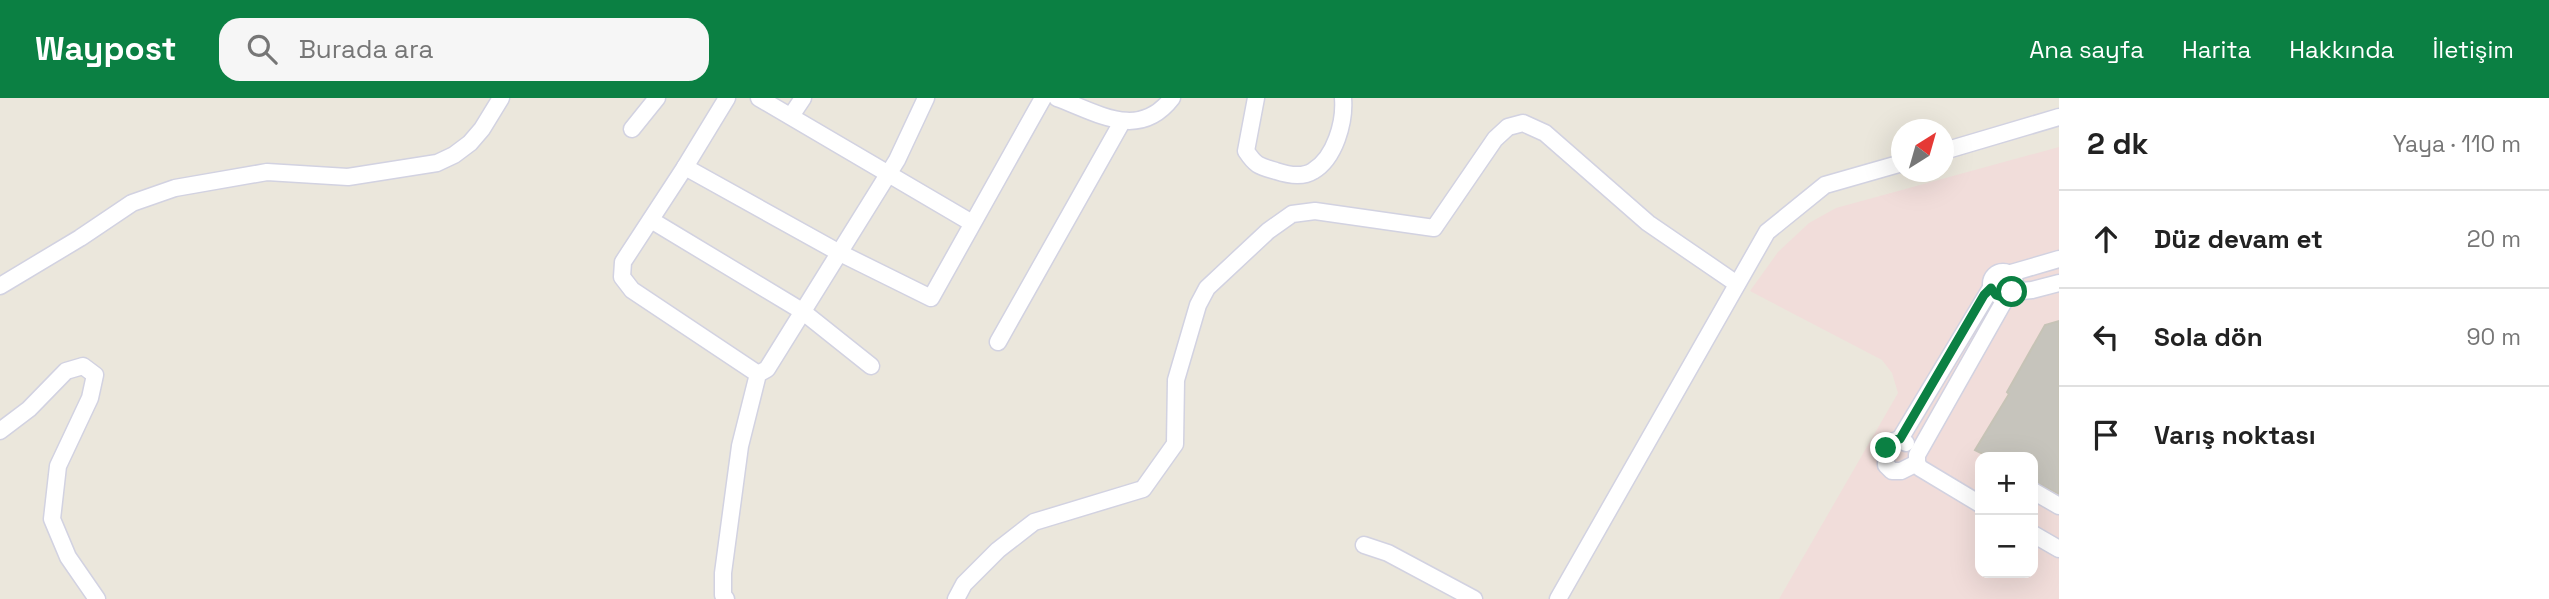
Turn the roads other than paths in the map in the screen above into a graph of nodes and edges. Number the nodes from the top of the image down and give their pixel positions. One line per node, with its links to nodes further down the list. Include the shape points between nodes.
1 (501, 98): 27 (street, via 470,144 437,163 348,177 267,172 175,188 132,203)
2 (657, 98): 15 (street)
3 (727, 98): 18 (street)
4 (759, 98): 12 (street)
5 (803, 98): 12 (street)
6 (926, 98): 19 (street)
7 (1043, 98): 21 (street)
8 (1058, 98): 14 (street)
9 (1172, 98): 14 (street, via 1154,115)
10 (1256, 98): 11 (street, via 1246,150 1255,165 1301,176 1314,171 1332,150)
11 (1343, 98)
12 (791, 116): 19 (street)
13 (2059, 117): 16 (street)
14 (1122, 122): 31 (street)
15 (632, 129)
16 (1954, 148)
17 (1891, 166): 26 (street, via 1825,185 1767,232)
18 (685, 167): 20 (street); 22 (street)
19 (889, 173): 21 (street); 22 (street)
20 (651, 220): 30 (street); 33 (street, via 622,262 625,284)
21 (972, 223): 22 (street, via 931,298)
22 (838, 252): 30 (street)
23 (2059, 259): 24 (street)
24 (2011, 273): 28 (street, via 1995,275); 29 (street, via 2016,282)
25 (2059, 283): 29 (street)
26 (1737, 284): 45 (street, via 1648,223 1545,133 1523,122 1508,127 1434,228 1315,211 1292,215 1268,231 1208,288 1198,305 1176,380 1175,444 1143,489 1034,522 998,550 964,584); 47 (street)
27 (0, 286)
28 (1991, 288): 29 (street, via 1996,295); 35 (street)
29 (2009, 294): 36 (street)
30 (802, 311): 32 (street); 33 (street, via 767,369)
31 (998, 342)
32 (871, 366)
33 (758, 374): 44 (street, via 740,446 723,573)
34 (0, 431): 43 (street, via 66,371 83,366 94,375 90,398 58,466 52,519 68,557)
35 (1900, 439): 36 (street, via 1913,448); 36 (street, via 1886,448 1886,465 1901,471)
36 (1917, 459): 38 (street, via 1931,476)
37 (2038, 494): 39 (street)
38 (1975, 501)
39 (2059, 506)
40 (2038, 537): 42 (street)
41 (1363, 545): 46 (street, via 1388,553)
42 (2059, 549)
43 (97, 599)
44 (726, 599)
45 (956, 599)
46 (1474, 599)
47 (1558, 599)

